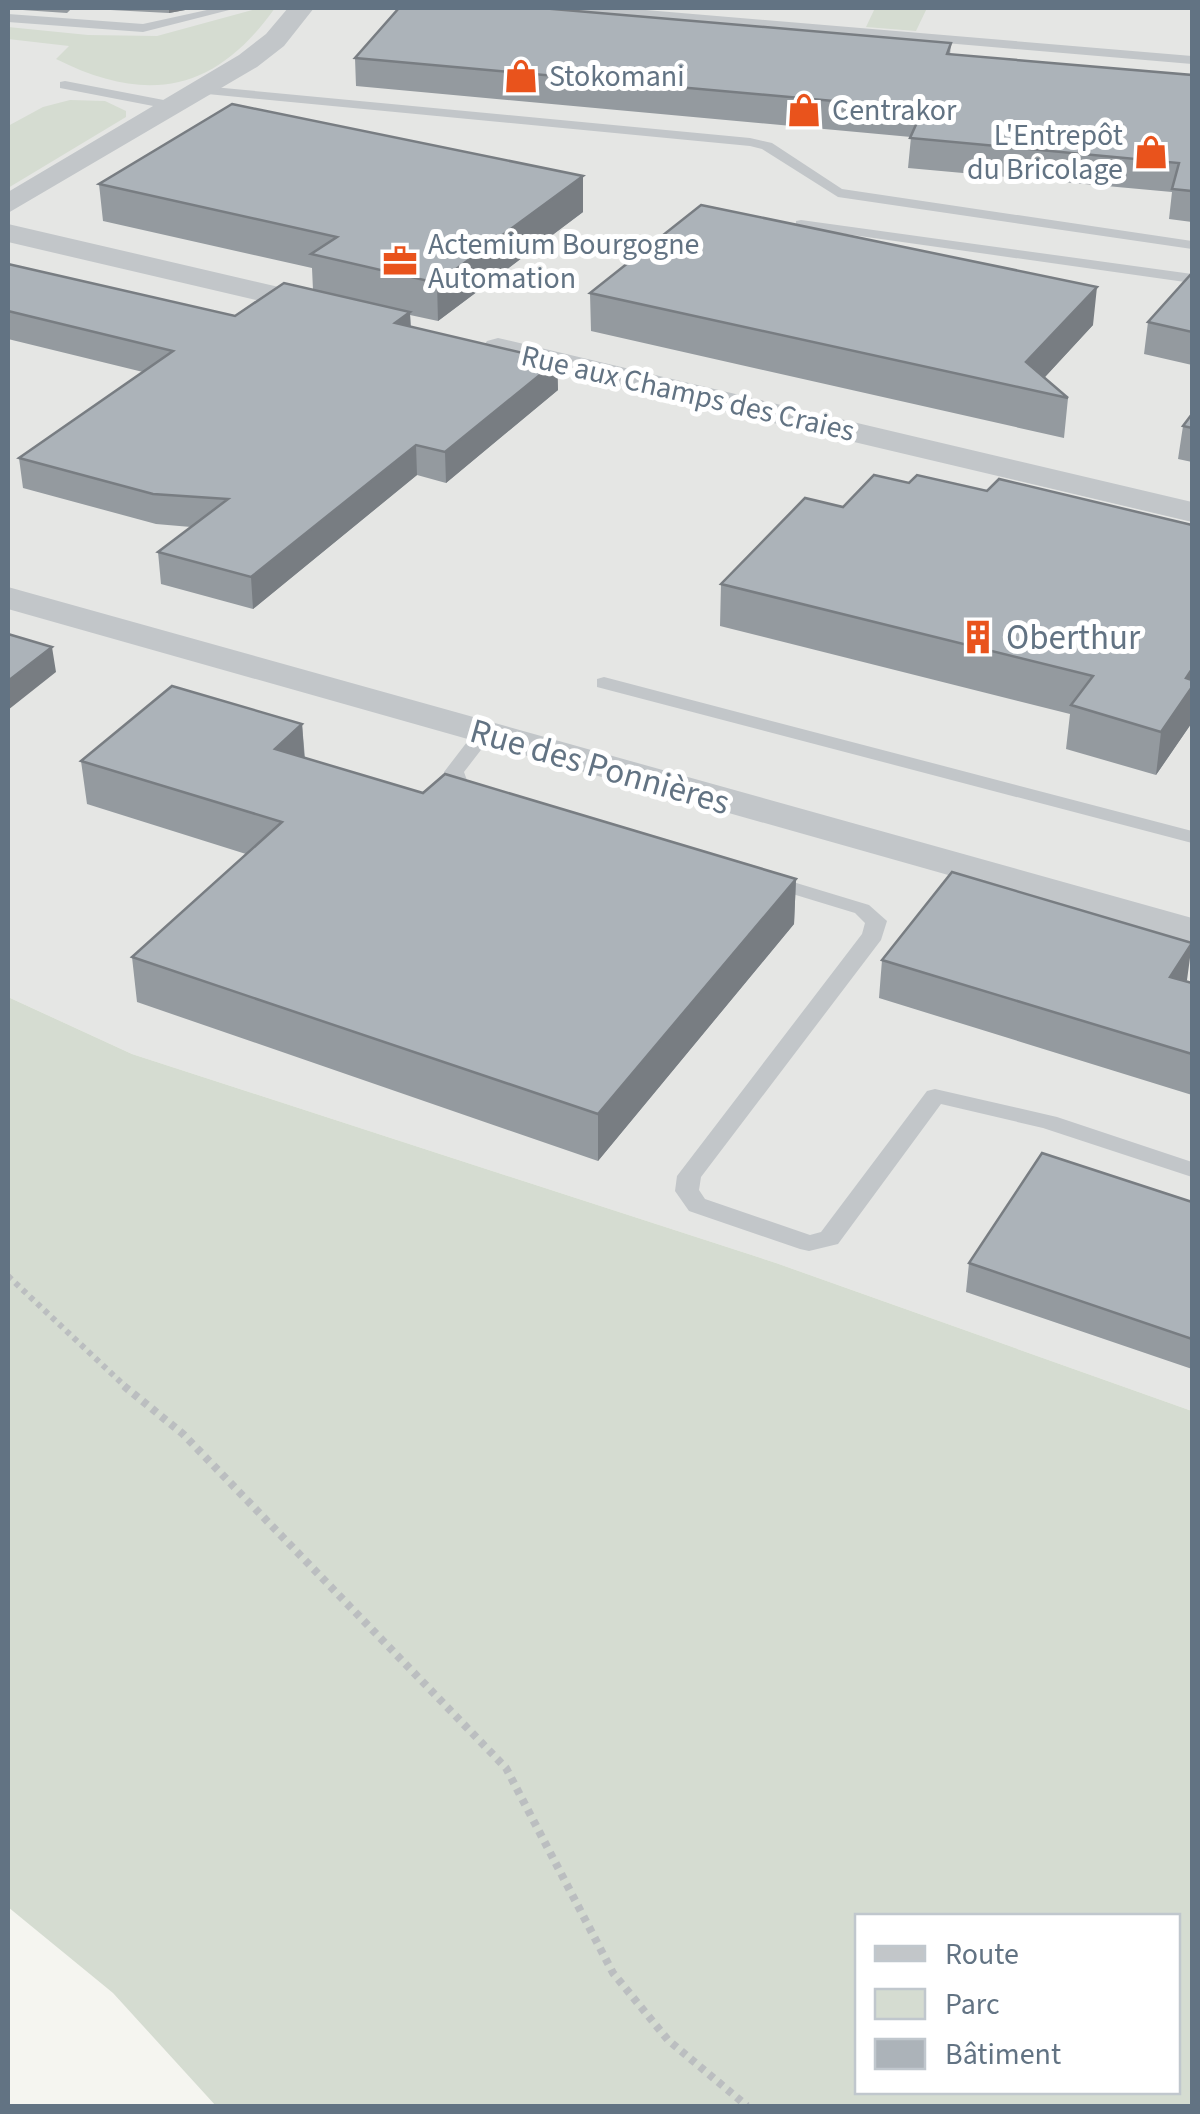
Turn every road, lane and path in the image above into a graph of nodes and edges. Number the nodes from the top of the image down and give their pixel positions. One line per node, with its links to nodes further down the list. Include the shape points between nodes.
1 (232, 8): 4 (lane, via 143,28)
2 (300, 8): 7 (street, via 275,40)
3 (584, 8): 5 (lane)
4 (8, 18)
5 (1192, 60)
6 (65, 85): 8 (lane)
7 (202, 90): 8 (street); 12 (lane, via 750,142 838,193)
8 (174, 106): 9 (street)
9 (8, 204)
10 (801, 224): 13 (lane)
11 (8, 233): 14 (street)
12 (1192, 245)
13 (1192, 279)
14 (357, 315)
15 (474, 342): 16 (street, Rue aux Champs des Craies)
16 (1192, 512)
17 (8, 598): 19 (street, Rue des Ponnières)
18 (604, 683): 21 (lane)
19 (484, 733): 20 (lane, via 454,772 460,787); 23 (street, Rue des Ponnières)
20 (498, 798)
21 (1192, 837)
22 (747, 874): 24 (lane, via 876,920 873,935 689,1176 687,1191 697,1205 809,1243 829,1238 935,1096 1049,1122)
23 (1192, 931)
24 (1192, 1170)
25 (8, 1276): 26 (path, via 90,1358 184,1434 506,1768 613,1973 668,2040)
26 (747, 2106)

